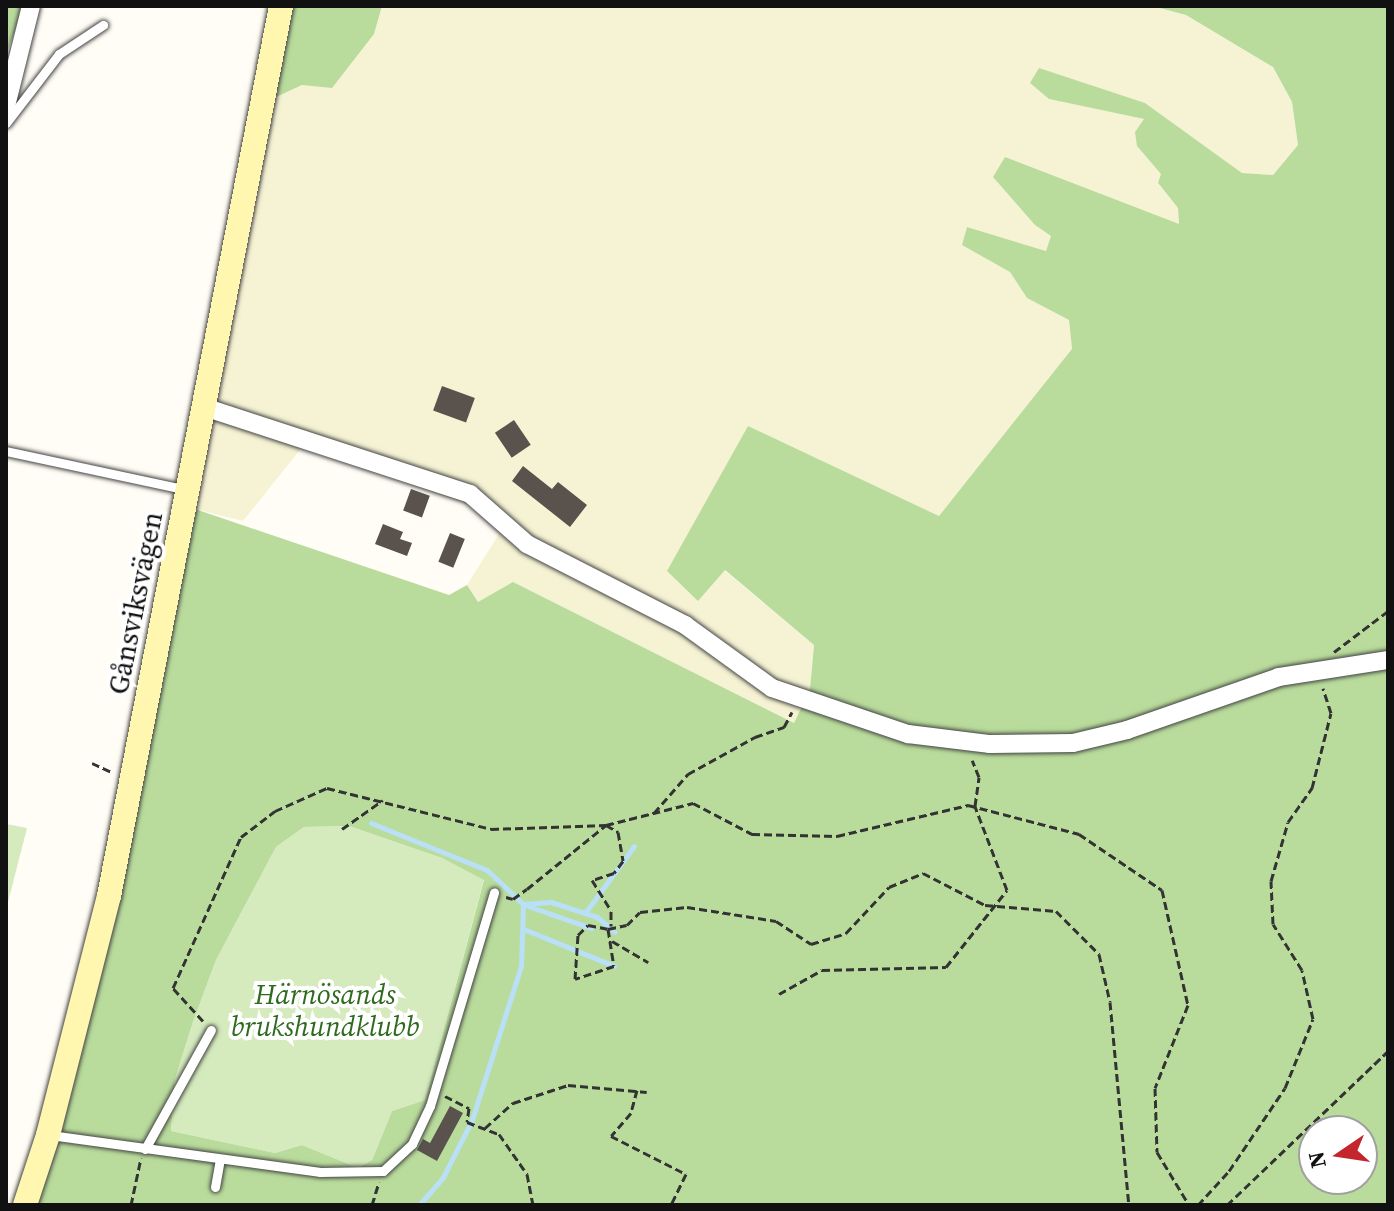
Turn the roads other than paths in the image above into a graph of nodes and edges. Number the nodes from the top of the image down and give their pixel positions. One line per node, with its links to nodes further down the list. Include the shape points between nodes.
1 (31, 6): 4 (street)
2 (281, 6): 6 (main road, Gånsviksvägen)
3 (103, 25): 5 (lane, via 59,54)
4 (6, 106)
5 (6, 123)
6 (204, 407): 8 (main road, Gånsviksvägen); 9 (street, via 470,494 527,544 685,625 772,688 908,734 1053,745 1097,739 1317,668)
7 (6, 451): 8 (lane)
8 (188, 490): 12 (main road, Gånsviksvägen, via 109,896)
9 (1388, 660)
10 (494, 892): 14 (lane, via 435,1091 412,1144 383,1171 320,1172)
11 (211, 1030): 13 (lane)
12 (48, 1135): 13 (lane); 16 (main road, Gånsviksvägen)
13 (145, 1149): 14 (lane)
14 (220, 1159): 15 (lane)
15 (215, 1187)
16 (25, 1205)

